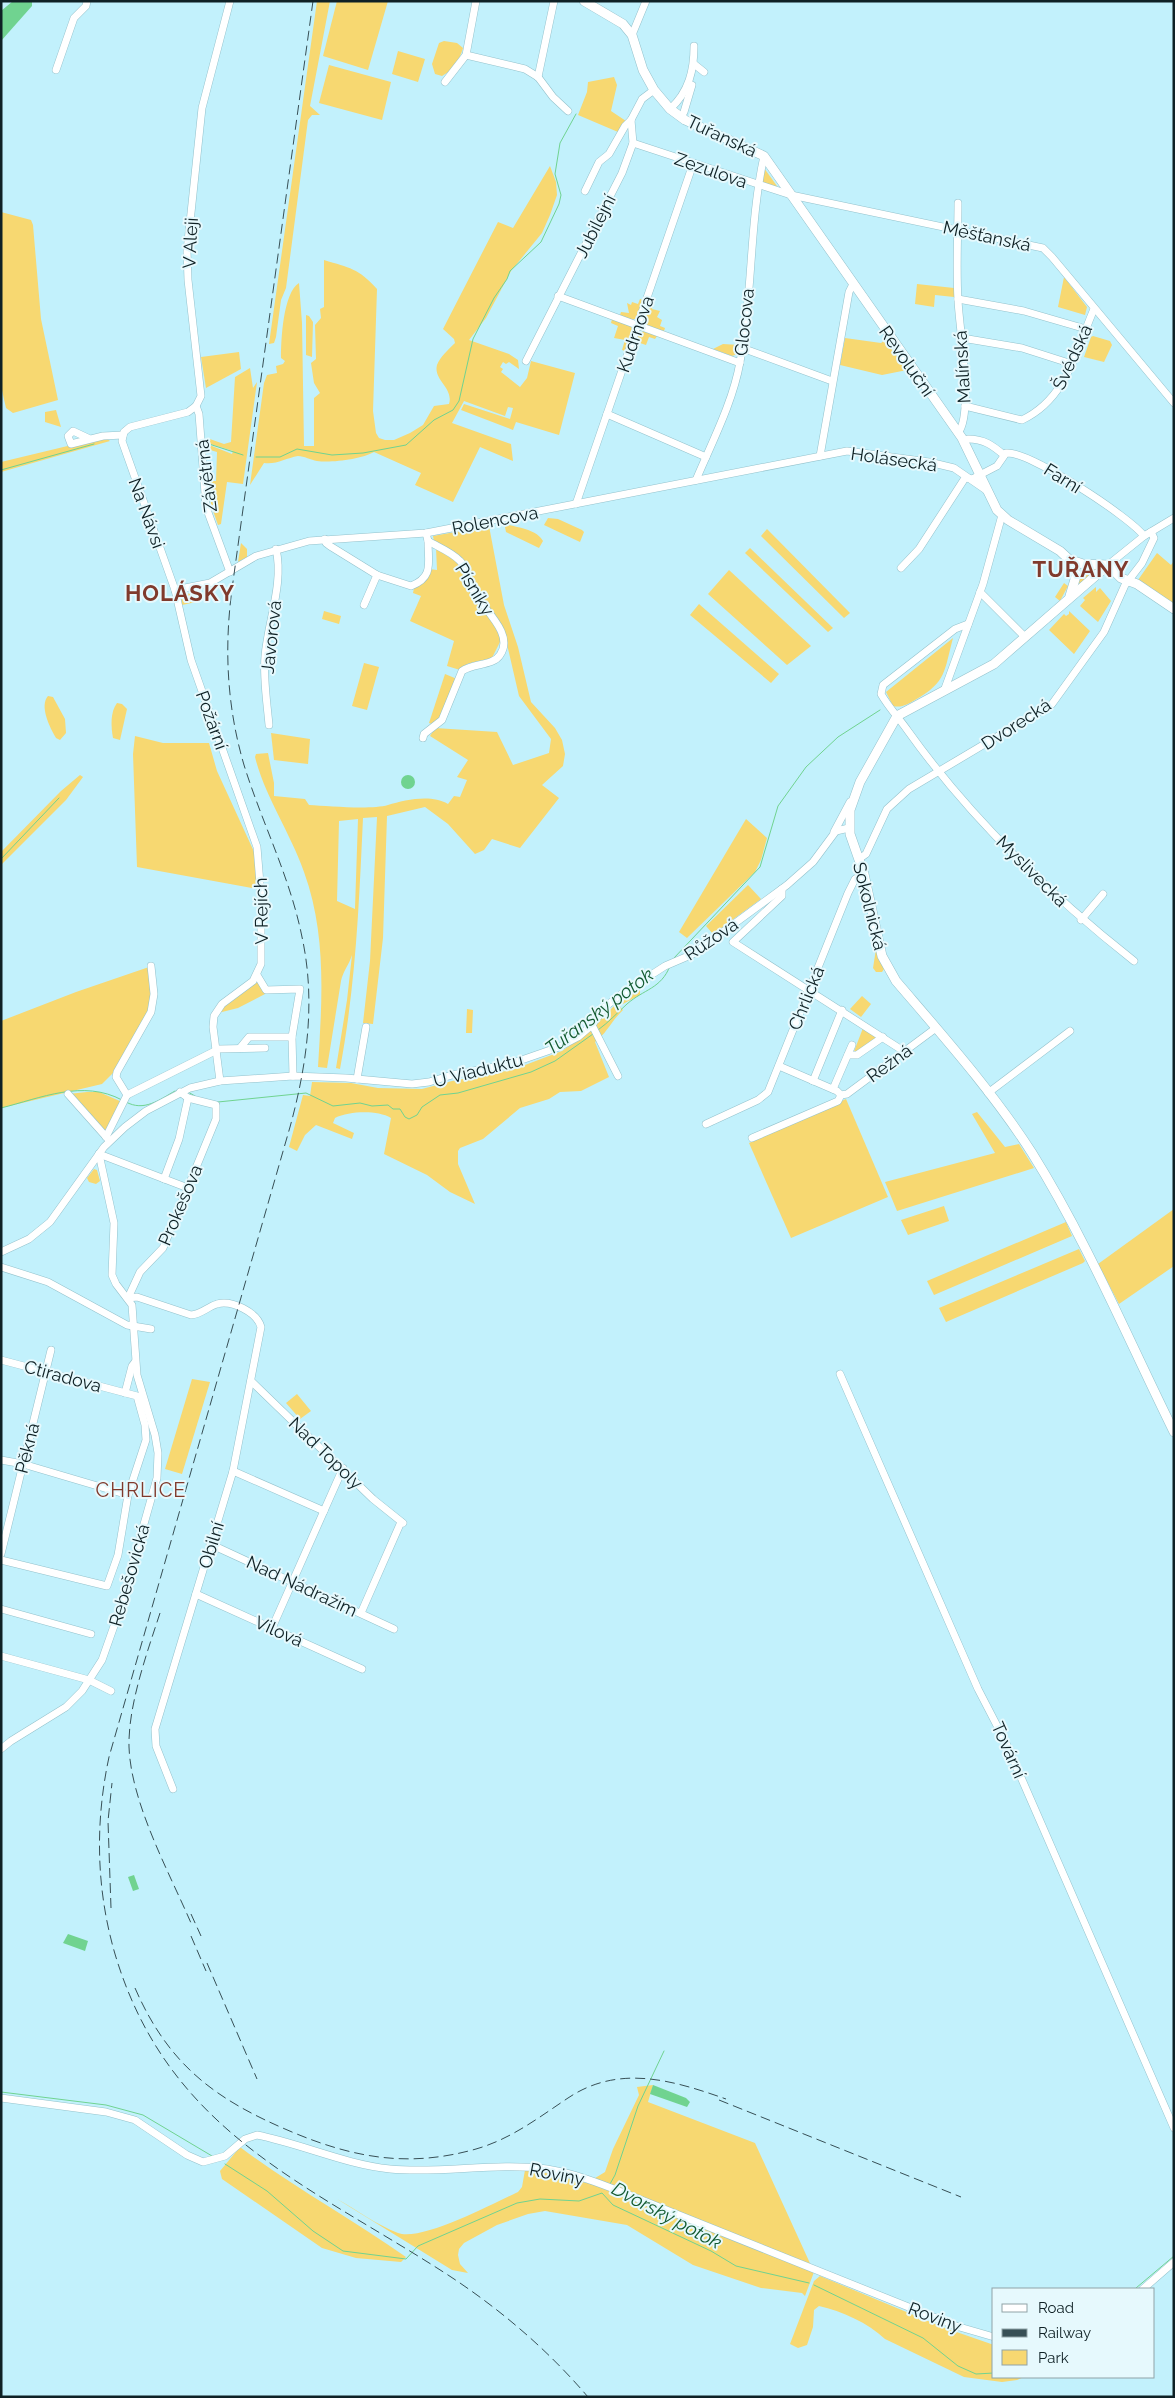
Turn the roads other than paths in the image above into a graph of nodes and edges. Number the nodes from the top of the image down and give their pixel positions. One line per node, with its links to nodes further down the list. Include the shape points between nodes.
1 (87, 1): 11 (street, via 74,18)
2 (230, 1): 42 (street, V Aleji, via 202,108 188,242 187,271 201,393)
3 (476, 1): 9 (street)
4 (554, 1): 14 (street)
5 (584, 1): 7 (main road, via 623,24)
6 (646, 1): 7 (street)
7 (632, 35): 16 (main road, Tuřanská, via 643,70)
8 (694, 46): 10 (street)
9 (466, 55): 14 (street, via 525,70); 15 (street)
10 (694, 64): 12 (street); 13 (street)
11 (56, 70)
12 (704, 72)
13 (690, 76): 17 (street, via 685,92); 19 (street, via 694,78)
14 (538, 77): 18 (street)
15 (445, 82)
16 (654, 90): 17 (main road, Tuřanská); 20 (street, Jubilejní, via 642,99)
17 (670, 109): 22 (main road, Tuřanská, via 685,120)
18 (568, 111)
19 (684, 112)
20 (632, 120): 21 (street, Jubilejní); 25 (street, via 600,162)
21 (632, 143): 23 (street, Zezulova); 30 (street, Jubilejní, via 622,173)
22 (764, 156): 24 (street, Glocova); 26 (main road, Tuřanská)
23 (693, 164): 24 (street, Zezulova); 33 (street, Kudrnova)
24 (757, 186): 26 (street, Zezulova); 36 (street, Glocova)
25 (584, 191)
26 (791, 195): 28 (street, Měšťanská); 29 (main road, Tuřanská)
27 (958, 203): 28 (street, Malínská)
28 (958, 230): 31 (street, Malínská); 32 (street, Měšťanská, via 1043,248)
29 (853, 284): 40 (street); 46 (main road, Revoluční)
30 (558, 296): 33 (street); 37 (street, Jubilejní)
31 (958, 300): 34 (street, via 1024,311); 35 (street, Malínská)
32 (1094, 309): 34 (street, Švédská); 41 (street, Měšťanská)
33 (638, 326): 38 (street); 44 (street, Kudrnova)
34 (1086, 329): 39 (street, Švédská)
35 (962, 338): 39 (street, via 1022,348); 43 (street, Malínská)
36 (742, 348): 38 (street, Glocova); 40 (street)
37 (526, 361)
38 (740, 363): 50 (street, Glocova)
39 (1072, 364): 43 (street, Švédská, via 1066,380 1052,400 1022,420)
40 (832, 381): 49 (street)
41 (1174, 403)
42 (196, 406): 45 (street, via 186,413 130,426); 67 (street, Závětrná, via 206,507)
43 (965, 406): 46 (street, Malínská)
44 (607, 414): 50 (street); 55 (street, Kudrnova)
45 (123, 435): 47 (street); 70 (street, Na Návsi, via 123,448)
46 (963, 437): 48 (street, via 988,442); 51 (main road, Revoluční)
47 (90, 439)
48 (1004, 455): 51 (street, via 997,466); 60 (street, Farní, via 1010,452 1038,462 1133,524)
49 (820, 456): 52 (street, Holásecká, via 847,451 929,462 954,468); 53 (street, Rolencova)
50 (706, 457): 53 (street, Glocova)
51 (979, 475): 52 (street); 54 (main road, Revoluční)
52 (965, 478): 54 (street, Holásecká); 66 (street, via 919,550)
53 (696, 480): 55 (street, Rolencova)
54 (986, 490): 56 (main road, Revoluční)
55 (576, 504): 59 (street, Rolencova)
56 (1002, 515): 64 (main road); 71 (street)
57 (1174, 518): 58 (street)
58 (1152, 532): 60 (street); 69 (street, Dvorecká, via 1154,538 1146,557)
59 (426, 533): 61 (street, Rolencova); 62 (street)
60 (1144, 536): 65 (street)
61 (325, 539): 63 (street, Rolencova); 68 (street, via 330,546)
62 (428, 541): 68 (street, via 428,574 421,582 410,586); 80 (street, Písníky, via 464,565 474,593 504,640 497,659 462,671 442,720)
63 (276, 549): 67 (street, Rolencova); 79 (street, Javorová, via 278,576 265,657)
64 (1069, 559): 65 (main road, via 1083,564); 72 (main road, via 1075,566 1076,576)
65 (1108, 565): 69 (main road); 72 (main road)
66 (901, 568)
67 (228, 569): 70 (street, Rolencova, via 210,583)
68 (377, 574): 73 (street)
69 (1127, 581): 74 (main road, via 1137,584); 81 (street, Dvorecká, via 1104,632 1052,704)
70 (175, 590): 85 (street, Požární, via 191,660)
71 (980, 592): 75 (street); 76 (street)
72 (1068, 600): 76 (main road)
73 (364, 605)
74 (1174, 609)
75 (968, 624): 77 (street); 78 (street, Myslivecká, via 955,629 883,685 881,694)
76 (1025, 637): 77 (main road, via 994,664)
77 (944, 691): 78 (main road)
78 (897, 716): 81 (street, Myslivecká); 82 (main road, Sokolnická)
79 (268, 725)
80 (423, 738)
81 (938, 772): 86 (street, Dvorecká, via 909,789 887,809 866,853); 90 (street, Myslivecká, via 1032,874)
82 (853, 798): 83 (main road, Sokolnická); 84 (street, Růžová)
83 (849, 828): 84 (street); 86 (main road, Sokolnická)
84 (834, 833): 88 (street, Růžová, via 813,862)
85 (257, 847): 93 (street, V Rejích, via 262,957)
86 (859, 859): 87 (main road, Sokolnická)
87 (864, 874): 95 (street, Chrlická, via 855,880 848,893); 99 (main road, Sokolnická, via 884,961 896,981)
88 (782, 889): 94 (street, Růžová, via 693,954); 95 (street, Růžová, via 782,896 733,942)
89 (1103, 894): 90 (street)
90 (1081, 920): 91 (street, Myslivecká)
91 (1134, 961)
92 (151, 966): 121 (street, via 154,994 151,1012 116,1077)
93 (257, 975): 101 (street, via 266,990 300,989); 106 (street, via 216,1012 213,1024)
94 (637, 984): 97 (street, U Viaduktu, via 605,1007)
95 (810, 990): 96 (street); 109 (street, Chrlická)
96 (842, 1010): 102 (street); 114 (street)
97 (592, 1025): 111 (street); 112 (street, U Viaduktu, via 559,1047 510,1064 412,1084)
98 (366, 1027): 112 (street)
99 (936, 1028): 107 (street, Režná); 117 (main road, Sokolnická)
100 (1070, 1031): 117 (street)
101 (292, 1037): 104 (street, via 249,1037); 110 (street)
102 (883, 1037): 107 (street); 108 (street, via 857,1055)
103 (852, 1045): 108 (street)
104 (240, 1048): 105 (street); 106 (street)
105 (266, 1048)
106 (216, 1051): 113 (street); 121 (street)
107 (905, 1052): 119 (street, Režná, via 847,1094)
108 (848, 1055): 115 (street)
109 (779, 1066): 114 (street); 122 (street, Chrlická, via 764,1096)
110 (294, 1076): 112 (street, U Viaduktu); 113 (street, U Viaduktu)
111 (618, 1076)
112 (357, 1079)
113 (220, 1081): 116 (street, U Viaduktu)
114 (813, 1081): 115 (street)
115 (833, 1089): 119 (street)
116 (180, 1092): 120 (street); 124 (street, U Viaduktu)
117 (988, 1093): 140 (main road, Sokolnická, via 1031,1151 1072,1224)
118 (68, 1094): 124 (street)
119 (840, 1094): 123 (street, Režná, via 838,1101)
120 (188, 1098): 126 (street, via 179,1139); 127 (street, Prokešova, via 216,1105 216,1119)
121 (126, 1099): 124 (street)
122 (706, 1124)
123 (752, 1138)
124 (108, 1139): 125 (street)
125 (99, 1154): 126 (street); 128 (street, via 50,1222 29,1239); 130 (street, Rebešovická, via 114,1223 112,1276)
126 (164, 1179): 127 (street)
127 (188, 1188): 130 (street, Prokešova, via 163,1248 142,1270)
128 (1, 1252)
129 (1, 1267): 131 (street, via 48,1282)
130 (128, 1298): 131 (street, Rebešovická, via 132,1305); 138 (street, Obilní, via 138,1297 191,1315 218,1304 254,1314 260,1324)
131 (133, 1326): 132 (street); 135 (street, Rebešovická)
132 (150, 1329)
133 (50, 1350): 136 (street, Pěkná)
134 (1, 1360): 136 (street, Ctiradova)
135 (136, 1362): 139 (street); 159 (street, Rebešovická, via 157,1445 157,1478 112,1636)
136 (46, 1372): 139 (street, Ctiradova); 142 (street, Pěkná)
137 (840, 1374): 164 (street, Tovární)
138 (251, 1381): 143 (street, Nad Topoly); 144 (street, Obilní)
139 (125, 1393): 145 (street, via 137,1397 146,1440)
140 (1174, 1432)
141 (1, 1460): 142 (street)
142 (23, 1464): 145 (street); 148 (street, Pěkná)
143 (343, 1468): 146 (street); 153 (street, Nad Topoly, via 402,1523)
144 (233, 1471): 146 (street); 147 (street, Obilní)
145 (128, 1495): 149 (street, via 118,1555 107,1586)
146 (324, 1512): 150 (street)
147 (210, 1544): 150 (street, Nad Nádražím); 151 (street, Obilní)
148 (1, 1554)
149 (1, 1560)
150 (292, 1582): 153 (street, Nad Nádražím); 154 (street)
151 (196, 1594): 154 (street, Vilová); 162 (street, Obilní, via 155,1728 156,1746)
152 (1, 1609): 156 (street)
153 (361, 1613): 155 (street, Nad Nádražím)
154 (272, 1628): 158 (street, Vilová)
155 (394, 1629)
156 (91, 1634)
157 (1, 1656): 159 (street)
158 (362, 1669)
159 (89, 1680): 160 (street); 161 (street, Rebešovická, via 66,1707)
160 (111, 1692)
161 (1, 1749)
162 (174, 1789)
163 (1, 2098): 167 (street, Roviny, via 106,2112 135,2120 203,2162 225,2156 252,2136 343,2161 390,2168 417,2171 522,2167 570,2174 956,2326)
164 (1174, 2128)
165 (1174, 2262): 166 (street)
166 (1144, 2288)
167 (992, 2336)

